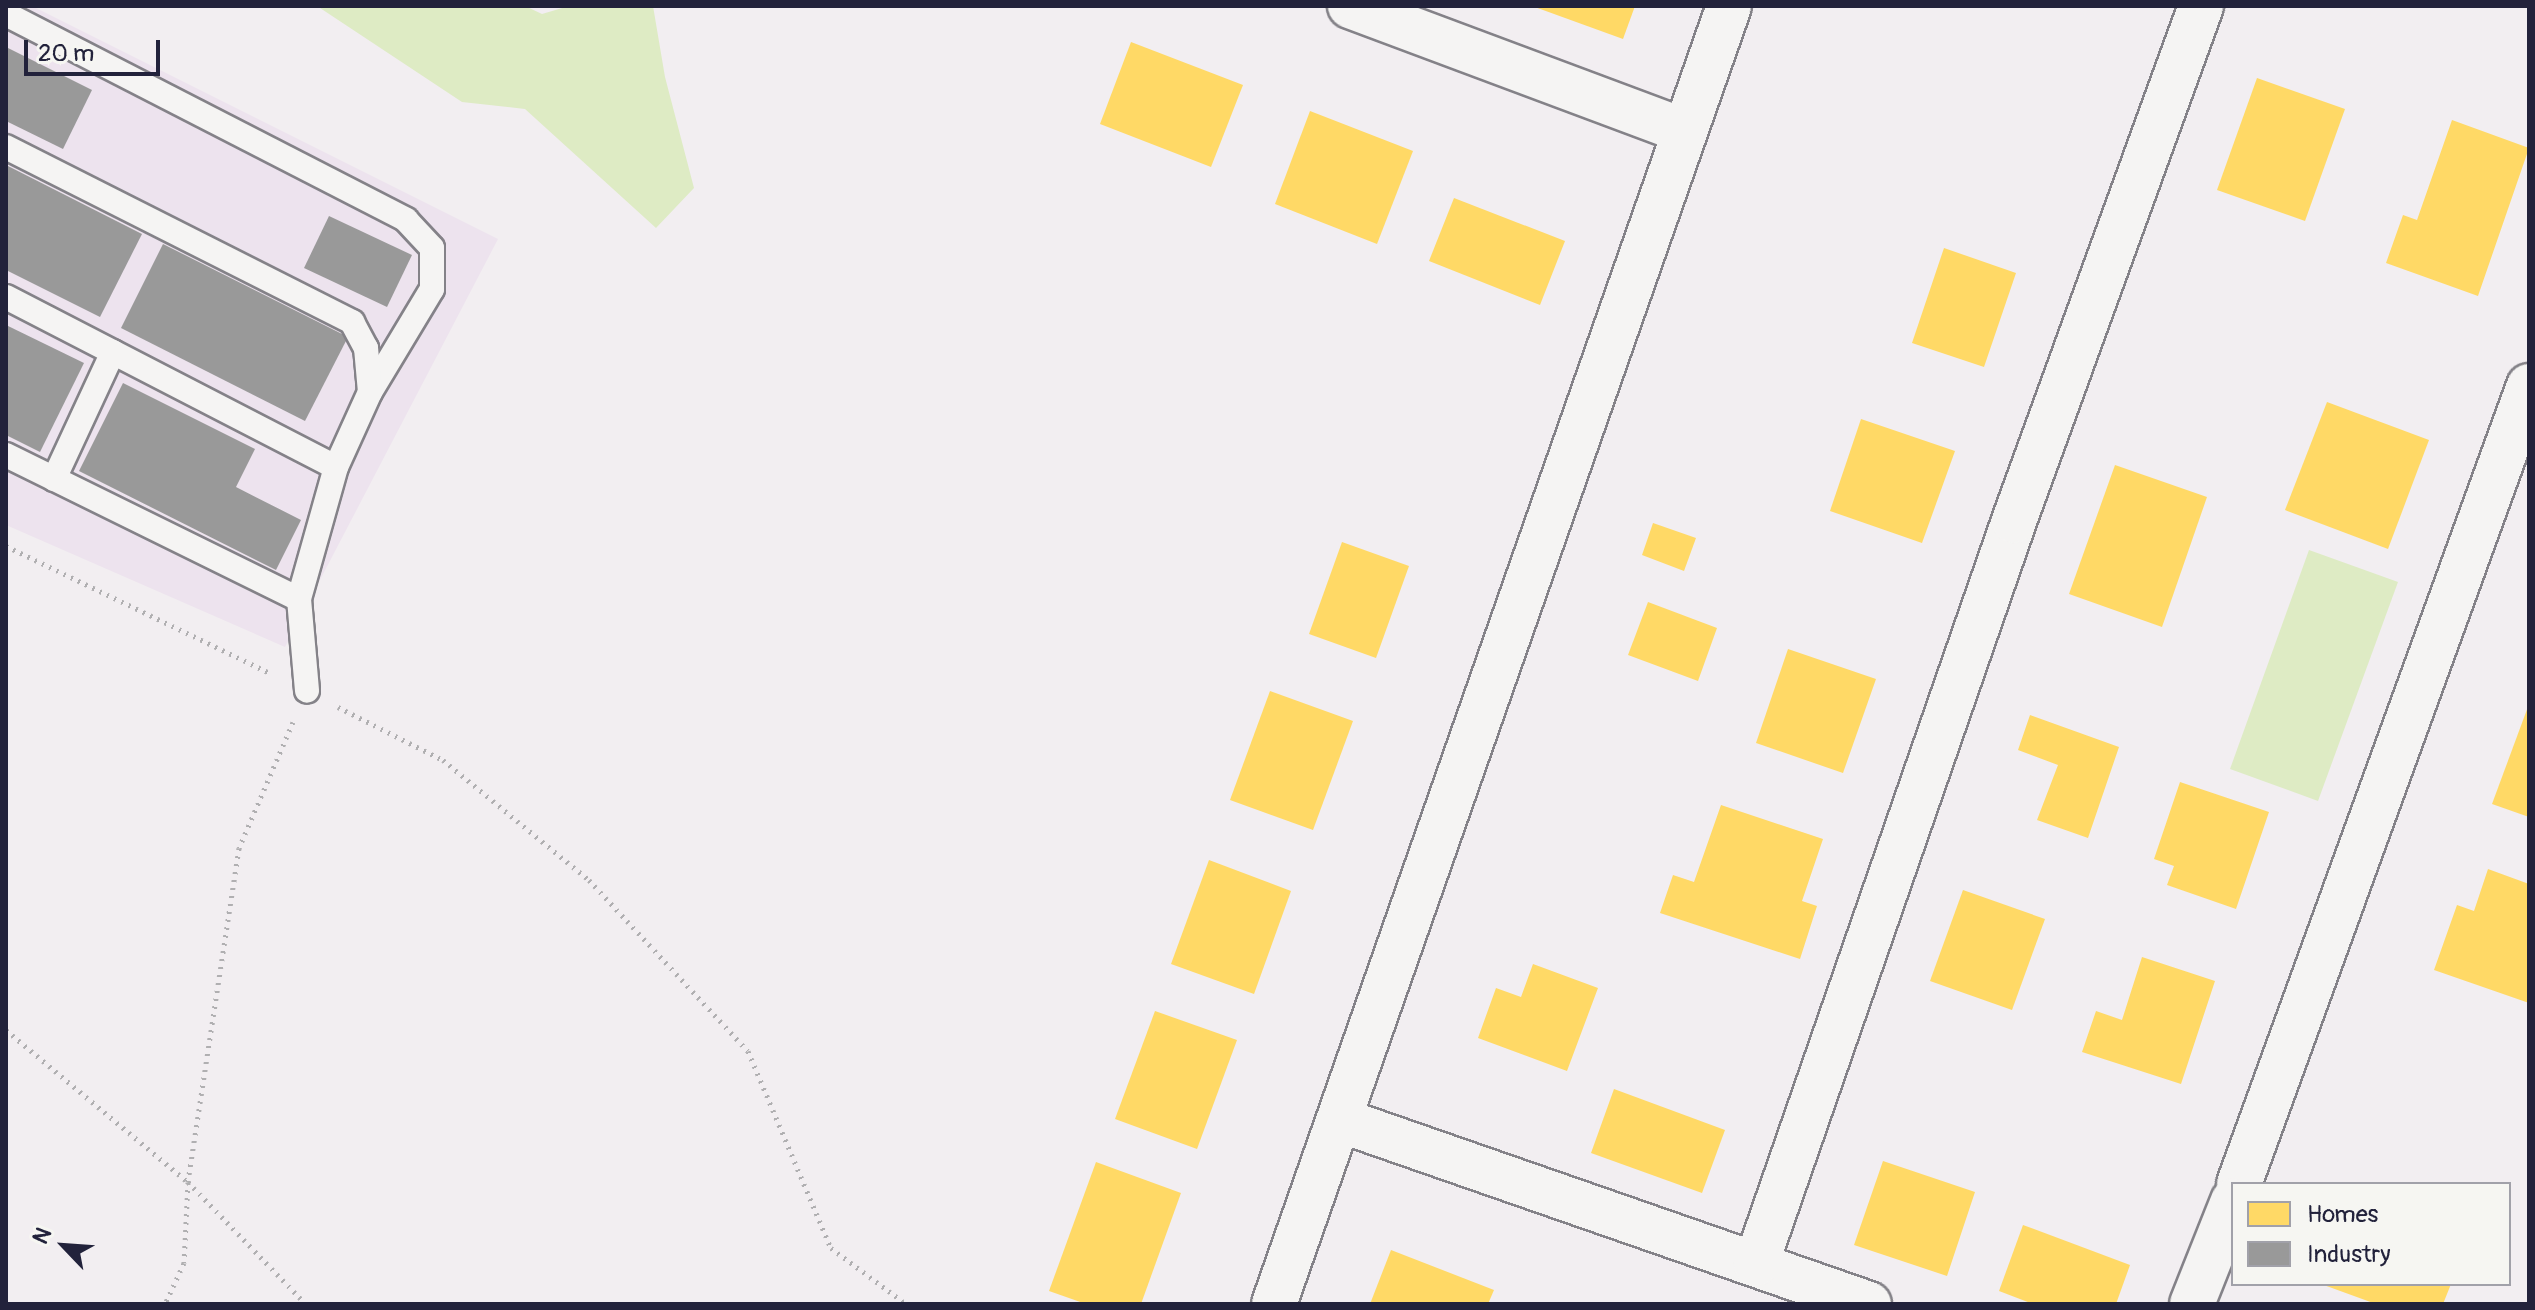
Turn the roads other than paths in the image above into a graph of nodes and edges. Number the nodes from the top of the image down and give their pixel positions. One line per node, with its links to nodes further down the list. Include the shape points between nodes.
1 (1350, 6): 5 (street)
2 (1729, 6): 5 (street)
3 (2201, 6): 19 (street, via 2014,521)
4 (6, 14): 10 (lane, via 406,220 432,248 432,289)
5 (1682, 130): 16 (street)
6 (6, 147): 10 (lane, via 352,322 366,348)
7 (6, 297): 8 (lane)
8 (113, 352): 12 (lane); 13 (lane)
9 (2529, 386): 17 (street)
10 (370, 392): 12 (lane)
11 (6, 455): 13 (lane)
12 (336, 467): 14 (lane)
13 (54, 479): 14 (lane)
14 (299, 599): 15 (lane)
15 (307, 691)
16 (1340, 1120): 19 (street); 20 (street)
17 (2240, 1182)
18 (2231, 1206): 22 (street)
19 (1756, 1264): 21 (street)
20 (1274, 1304)
21 (1869, 1304)
22 (2192, 1304)

